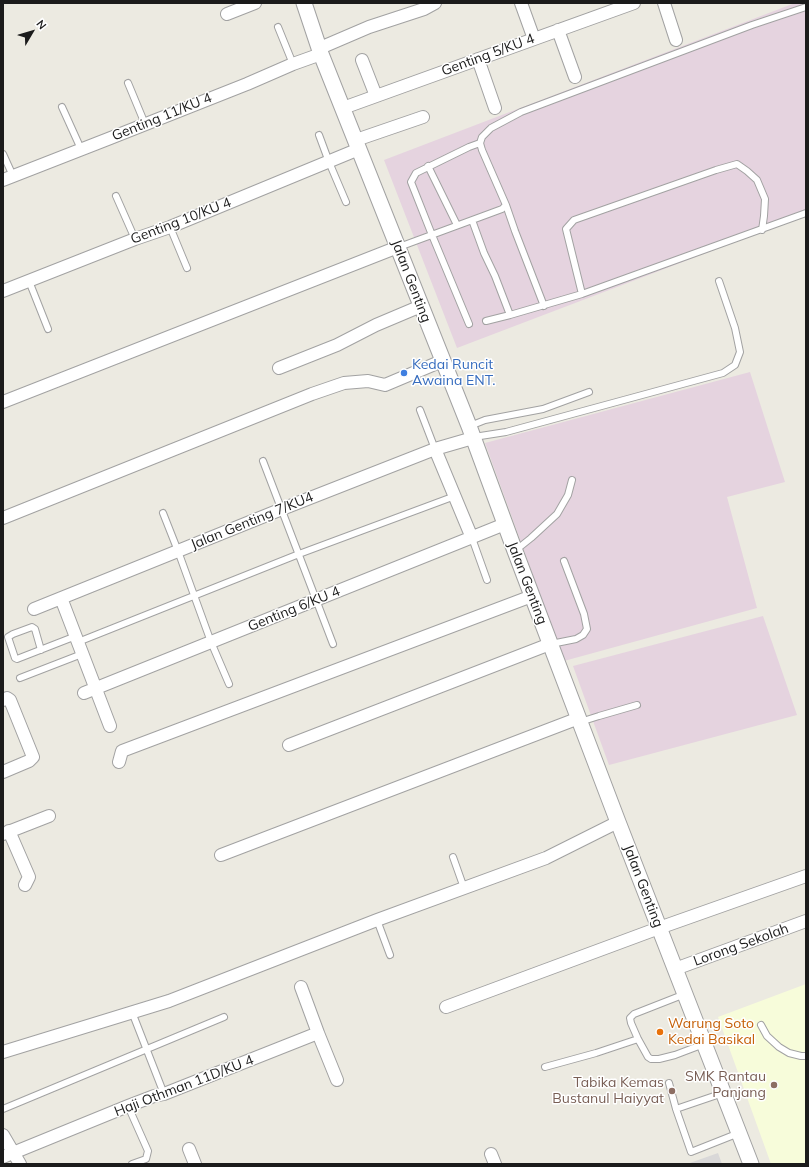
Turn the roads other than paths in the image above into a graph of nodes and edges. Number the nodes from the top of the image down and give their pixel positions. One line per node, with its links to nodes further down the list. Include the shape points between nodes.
1 (255, 3): 8 (street)
2 (304, 3): 13 (street, Jalan Genting)
3 (435, 3): 13 (street, Genting 11/KU 4, via 370,27)
4 (521, 3): 11 (street)
5 (634, 3): 10 (street, Genting 5/KU 4)
6 (664, 3): 12 (street)
7 (806, 7): 26 (lane, via 521,112 491,128)
8 (227, 14)
9 (278, 27): 16 (lane)
10 (558, 30): 11 (street, Genting 5/KU 4); 17 (street)
11 (534, 39): 14 (street, Genting 5/KU 4)
12 (676, 40)
13 (321, 51): 16 (street, Genting 11/KU 4); 21 (street, Jalan Genting)
14 (478, 59): 19 (street, Genting 5/KU 4); 22 (street)
15 (362, 60): 19 (street)
16 (293, 64): 24 (street, Genting 11/KU 4)
17 (575, 77)
18 (128, 83): 24 (lane)
19 (376, 96): 21 (street, Genting 5/KU 4)
20 (62, 107): 28 (lane)
21 (343, 108): 27 (street, Jalan Genting)
22 (495, 108)
23 (423, 117): 27 (street, Genting 10/KU 4)
24 (145, 124): 28 (street, Genting 11/KU 4)
25 (319, 135): 30 (lane)
26 (480, 143): 31 (lane); 35 (lane)
27 (358, 145): 30 (street, Genting 10/KU 4); 43 (street, Jalan Genting)
28 (81, 150): 32 (street, Genting 11/KU 4)
29 (3, 154): 32 (lane)
30 (329, 162): 34 (lane); 39 (street, Genting 10/KU 4)
31 (428, 166): 38 (lane); 41 (lane, via 416,173 411,182)
32 (8, 178)
33 (116, 196): 42 (lane)
34 (346, 202)
35 (506, 206): 37 (lane); 50 (lane)
36 (806, 213): 40 (lane)
37 (472, 220): 38 (lane); 51 (lane)
38 (457, 225): 41 (lane)
39 (170, 227): 42 (street, Genting 10/KU 4); 44 (lane)
40 (762, 230): 48 (lane); 48 (lane, via 764,199 756,180 737,164 574,220 566,229)
41 (432, 235): 43 (lane); 53 (lane)
42 (135, 239): 45 (street, Genting 10/KU 4)
43 (398, 247): 49 (street, Jalan Genting); 58 (street)
44 (187, 268)
45 (29, 281): 47 (street, Genting 10/KU 4); 54 (lane)
46 (719, 281): 60 (lane, via 735,328 740,352 735,365 722,374 506,432)
47 (3, 291)
48 (582, 294): 50 (lane)
49 (421, 306): 55 (street, Jalan Genting); 56 (street, via 337,345)
50 (544, 306): 51 (lane)
51 (510, 315): 52 (lane)
52 (486, 321)
53 (469, 324)
54 (48, 329)
55 (442, 361): 60 (street, Jalan Genting); 67 (street, via 385,385 368,381 344,383 312,394)
56 (279, 368)
57 (589, 392): 60 (lane, via 543,409 485,420)
58 (3, 402)
59 (420, 410): 61 (lane)
60 (471, 432): 61 (street, Jalan Genting 7/KU4); 68 (street, Jalan Genting)
61 (435, 449): 64 (street); 65 (street, Jalan Genting 7/KU4)
62 (263, 461): 65 (lane)
63 (572, 480): 71 (lane, via 568,495 557,514)
64 (455, 496): 69 (street); 72 (lane)
65 (282, 509): 70 (street, Jalan Genting 7/KU4); 72 (lane)
66 (163, 513): 70 (lane)
67 (3, 518)
68 (505, 524): 69 (street, Genting 6/KU 4); 71 (street, Jalan Genting)
69 (472, 538): 74 (lane); 78 (street, Genting 6/KU 4)
70 (178, 551): 75 (lane); 77 (street, Jalan Genting 7/KU4)
71 (515, 551): 76 (street, Jalan Genting)
72 (299, 554): 75 (lane); 78 (lane)
73 (564, 562): 83 (lane, via 584,614 587,629 576,639)
74 (487, 580)
75 (194, 595): 80 (lane); 81 (lane)
76 (532, 596): 83 (street, Jalan Genting); 94 (street, via 122,751)
77 (61, 598): 79 (street, Jalan Genting 7/KU4); 80 (street)
78 (317, 600): 81 (street, Genting 6/KU 4); 82 (lane)
79 (34, 609)
80 (77, 639): 84 (lane); 85 (street)
81 (211, 642): 87 (lane); 88 (street, Genting 6/KU 4)
82 (333, 644)
83 (550, 644): 91 (street, Jalan Genting); 93 (street)
84 (41, 650): 84 (lane, via 15,658 8,637 32,627 35,629)
85 (82, 654): 86 (lane); 88 (street)
86 (20, 678)
87 (229, 684)
88 (90, 690): 92 (street)
89 (3, 700): 95 (street, via 10,700 33,757 30,762)
90 (637, 705): 91 (lane)
91 (580, 720): 97 (street, Jalan Genting); 99 (street)
92 (110, 726)
93 (289, 745)
94 (119, 762)
95 (3, 772)
96 (50, 816): 98 (street)
97 (618, 822): 103 (street, via 546,858); 106 (street, Jalan Genting)
98 (6, 833): 102 (street, via 29,877)
99 (221, 855)
100 (453, 857): 103 (lane)
101 (806, 876): 106 (street)
102 (25, 885)
103 (464, 888): 104 (street)
104 (377, 920): 107 (lane); 112 (street, via 169,1001)
105 (806, 921): 108 (street, Lorong Sekolah)
106 (659, 928): 108 (street, Jalan Genting); 111 (street)
107 (390, 955)
108 (675, 970): 110 (street, Jalan Genting)
109 (301, 987): 115 (street)
110 (685, 994): 116 (lane, via 634,1014 630,1018); 117 (street, Jalan Genting)
111 (446, 1007)
112 (132, 1012): 118 (lane); 119 (street)
113 (224, 1017): 118 (lane)
114 (761, 1026): 120 (lane, via 779,1047 789,1053)
115 (318, 1033): 122 (street); 125 (street, Haji Othman 11D/KU 4)
116 (638, 1039): 117 (lane, via 651,1059 675,1055); 121 (lane)
117 (704, 1044): 124 (street, Jalan Genting)
118 (147, 1049): 125 (lane); 127 (lane)
119 (3, 1052)
120 (806, 1056)
121 (545, 1067)
122 (337, 1080)
123 (669, 1083): 128 (lane)
124 (723, 1093): 128 (lane); 129 (street, Jalan Genting)
125 (164, 1094): 126 (street, Haji Othman 11D/KU 4)
126 (128, 1106): 132 (street, Haji Othman 11D/KU 4); 134 (lane, via 148,1151 146,1158)
127 (3, 1109)
128 (676, 1109): 129 (lane, via 691,1152)
129 (739, 1133): 136 (street, Jalan Genting)
130 (3, 1135): 132 (street)
131 (189, 1149): 135 (street)
132 (9, 1155): 133 (street)
133 (20, 1164)
134 (132, 1164)
135 (195, 1164)
136 (751, 1164)

